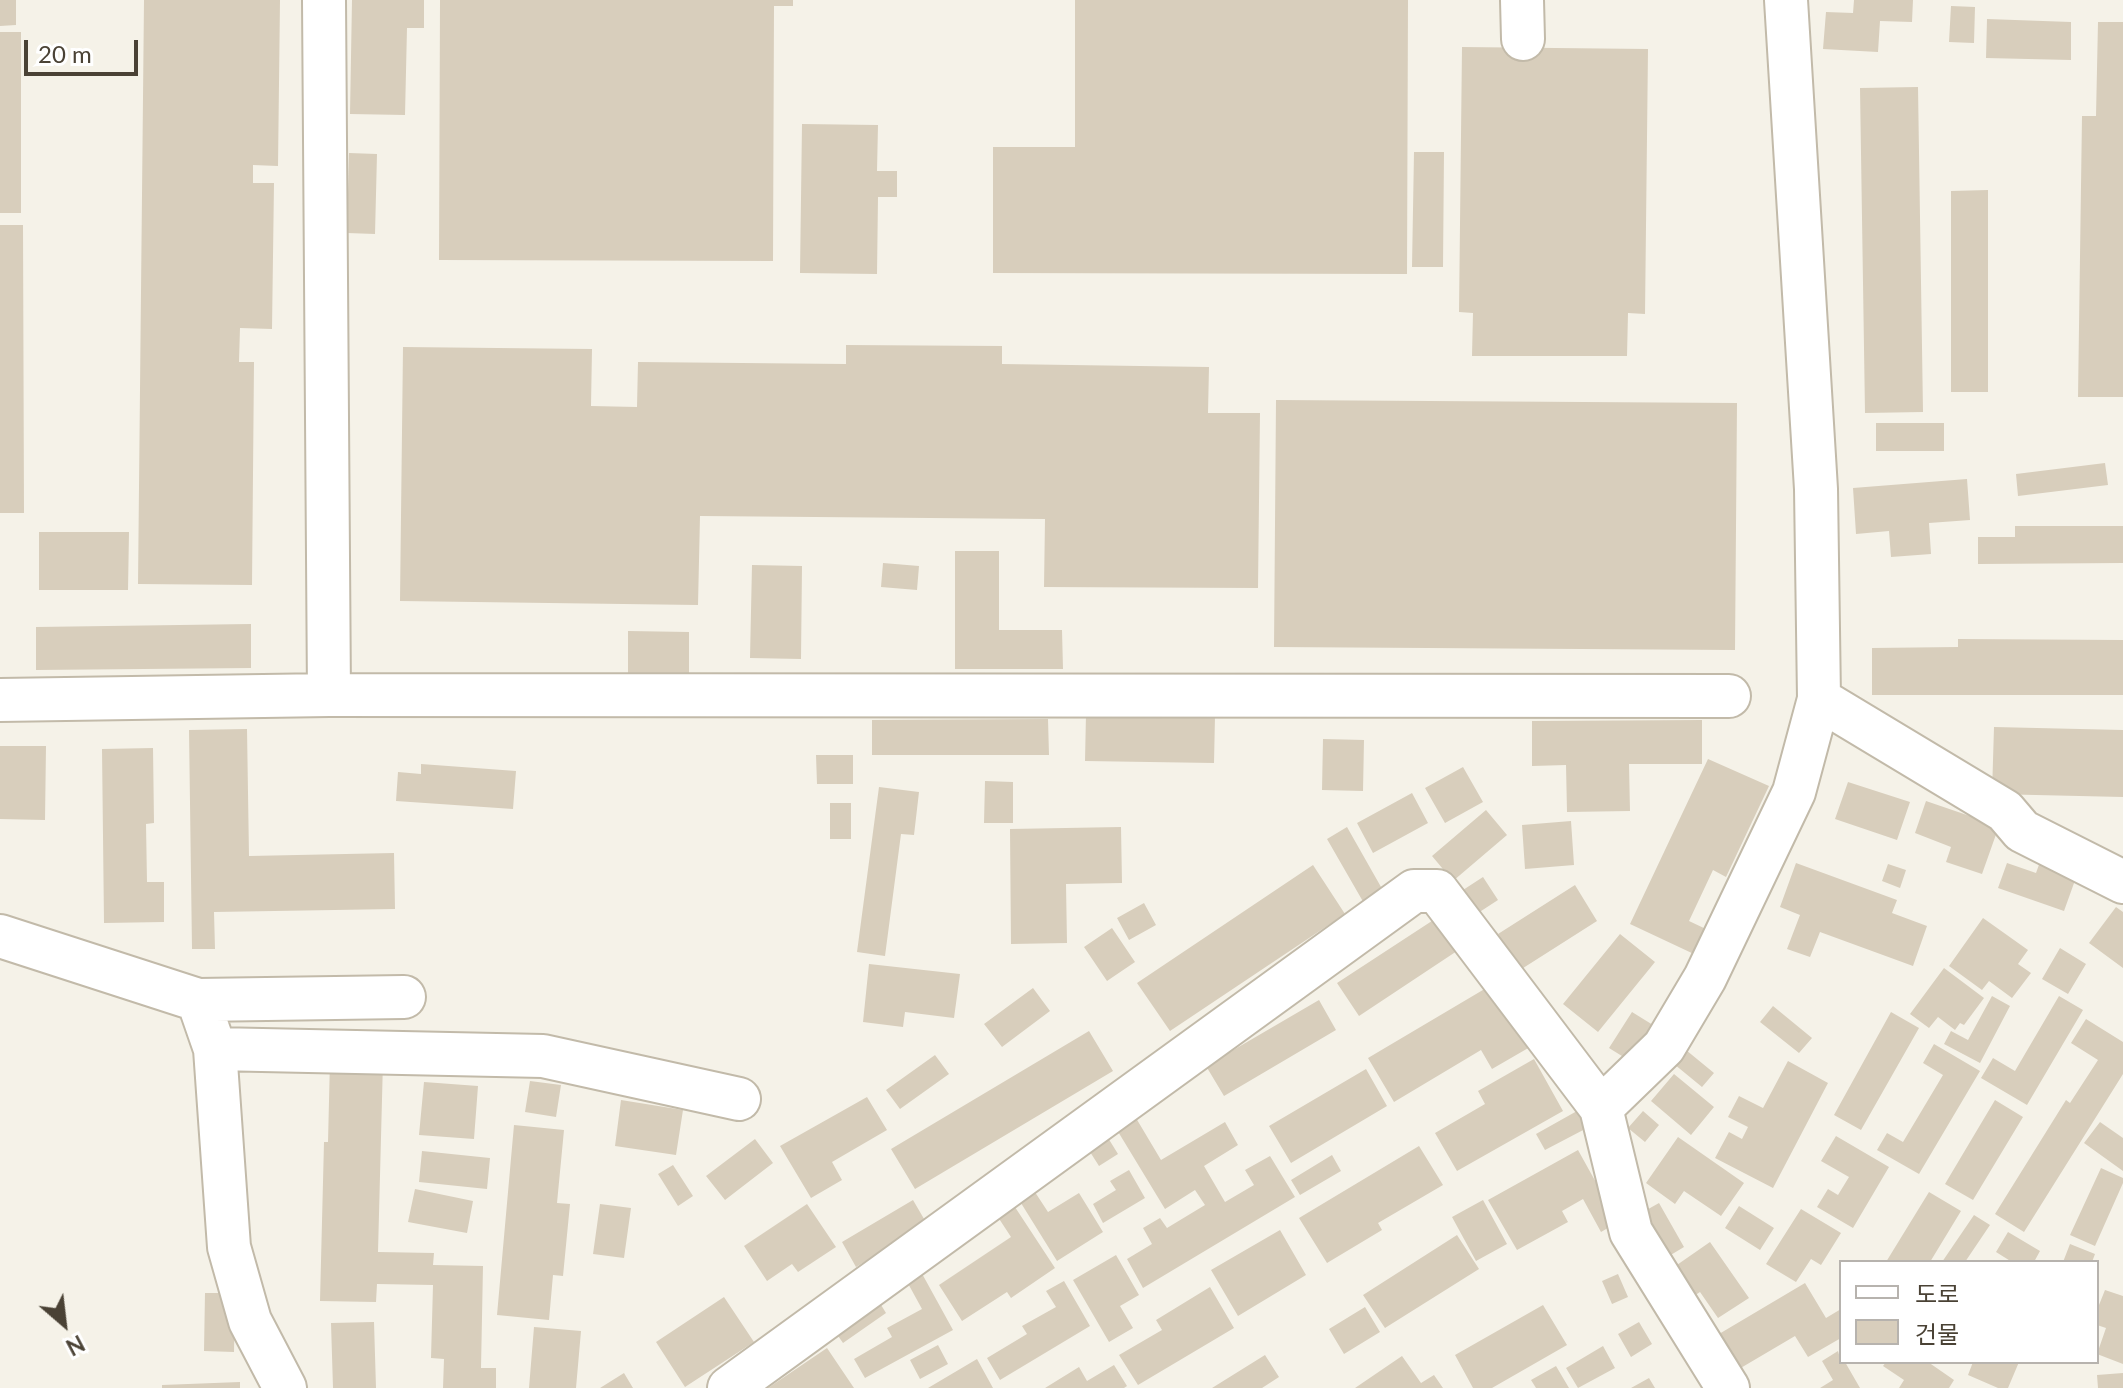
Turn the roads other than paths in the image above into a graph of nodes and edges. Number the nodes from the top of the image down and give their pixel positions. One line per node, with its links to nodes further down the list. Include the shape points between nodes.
1 (324, 0): 3 (street)
2 (1786, 0): 5 (street, via 1816,489)
3 (329, 695): 4 (street); 6 (street)
4 (1729, 696)
5 (1819, 699): 7 (street, via 2005,811 2022,831); 13 (street, via 1794,792 1705,978 1664,1047)
6 (0, 700)
7 (2123, 882)
8 (0, 936): 10 (street)
9 (404, 997): 10 (street)
10 (198, 1000): 11 (street)
11 (215, 1049): 12 (street, via 543,1056); 14 (street, via 229,1247 250,1321)
12 (739, 1099)
13 (1601, 1108): 15 (street, via 1451,906 1437,891 1414,891); 16 (street, via 1631,1232)
14 (285, 1388)
15 (729, 1388)
16 (1728, 1388)

